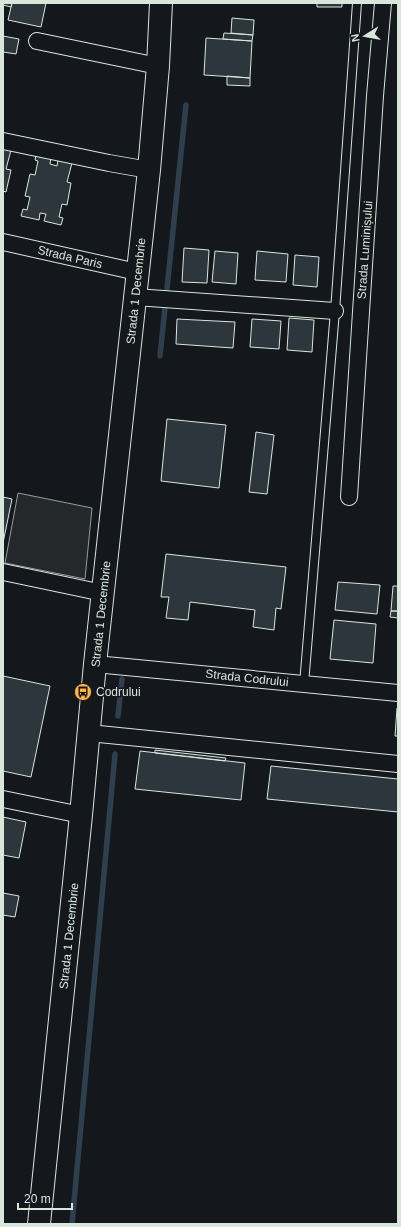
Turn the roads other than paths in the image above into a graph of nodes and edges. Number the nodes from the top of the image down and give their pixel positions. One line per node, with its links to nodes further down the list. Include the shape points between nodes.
1 (161, 3): 5 (main road, Strada 1 Decembrie)
2 (357, 3): 11 (lane)
3 (383, 3): 12 (street, Strada Luminișului)
4 (37, 41): 5 (street)
5 (158, 66): 7 (main road, Strada 1 Decembrie)
6 (3, 141): 7 (street)
7 (149, 170): 9 (main road, Strada 1 Decembrie)
8 (3, 242): 9 (street, Strada Paris)
9 (137, 272): 10 (main road, Strada 1 Decembrie)
10 (145, 298): 11 (street); 14 (main road, Strada 1 Decembrie)
11 (335, 311): 16 (lane)
12 (349, 497)
13 (3, 572): 14 (street)
14 (103, 593): 15 (main road, Strada 1 Decembrie)
15 (96, 664): 16 (street, Strada Codrului); 18 (main road, Strada 1 Decembrie)
16 (304, 684): 17 (street, Strada Codrului)
17 (398, 693)
18 (89, 733): 19 (street); 21 (main road, Strada 1 Decembrie)
19 (398, 764)
20 (3, 799): 21 (street)
21 (81, 815): 22 (main road, Strada 1 Decembrie)
22 (39, 1224)

